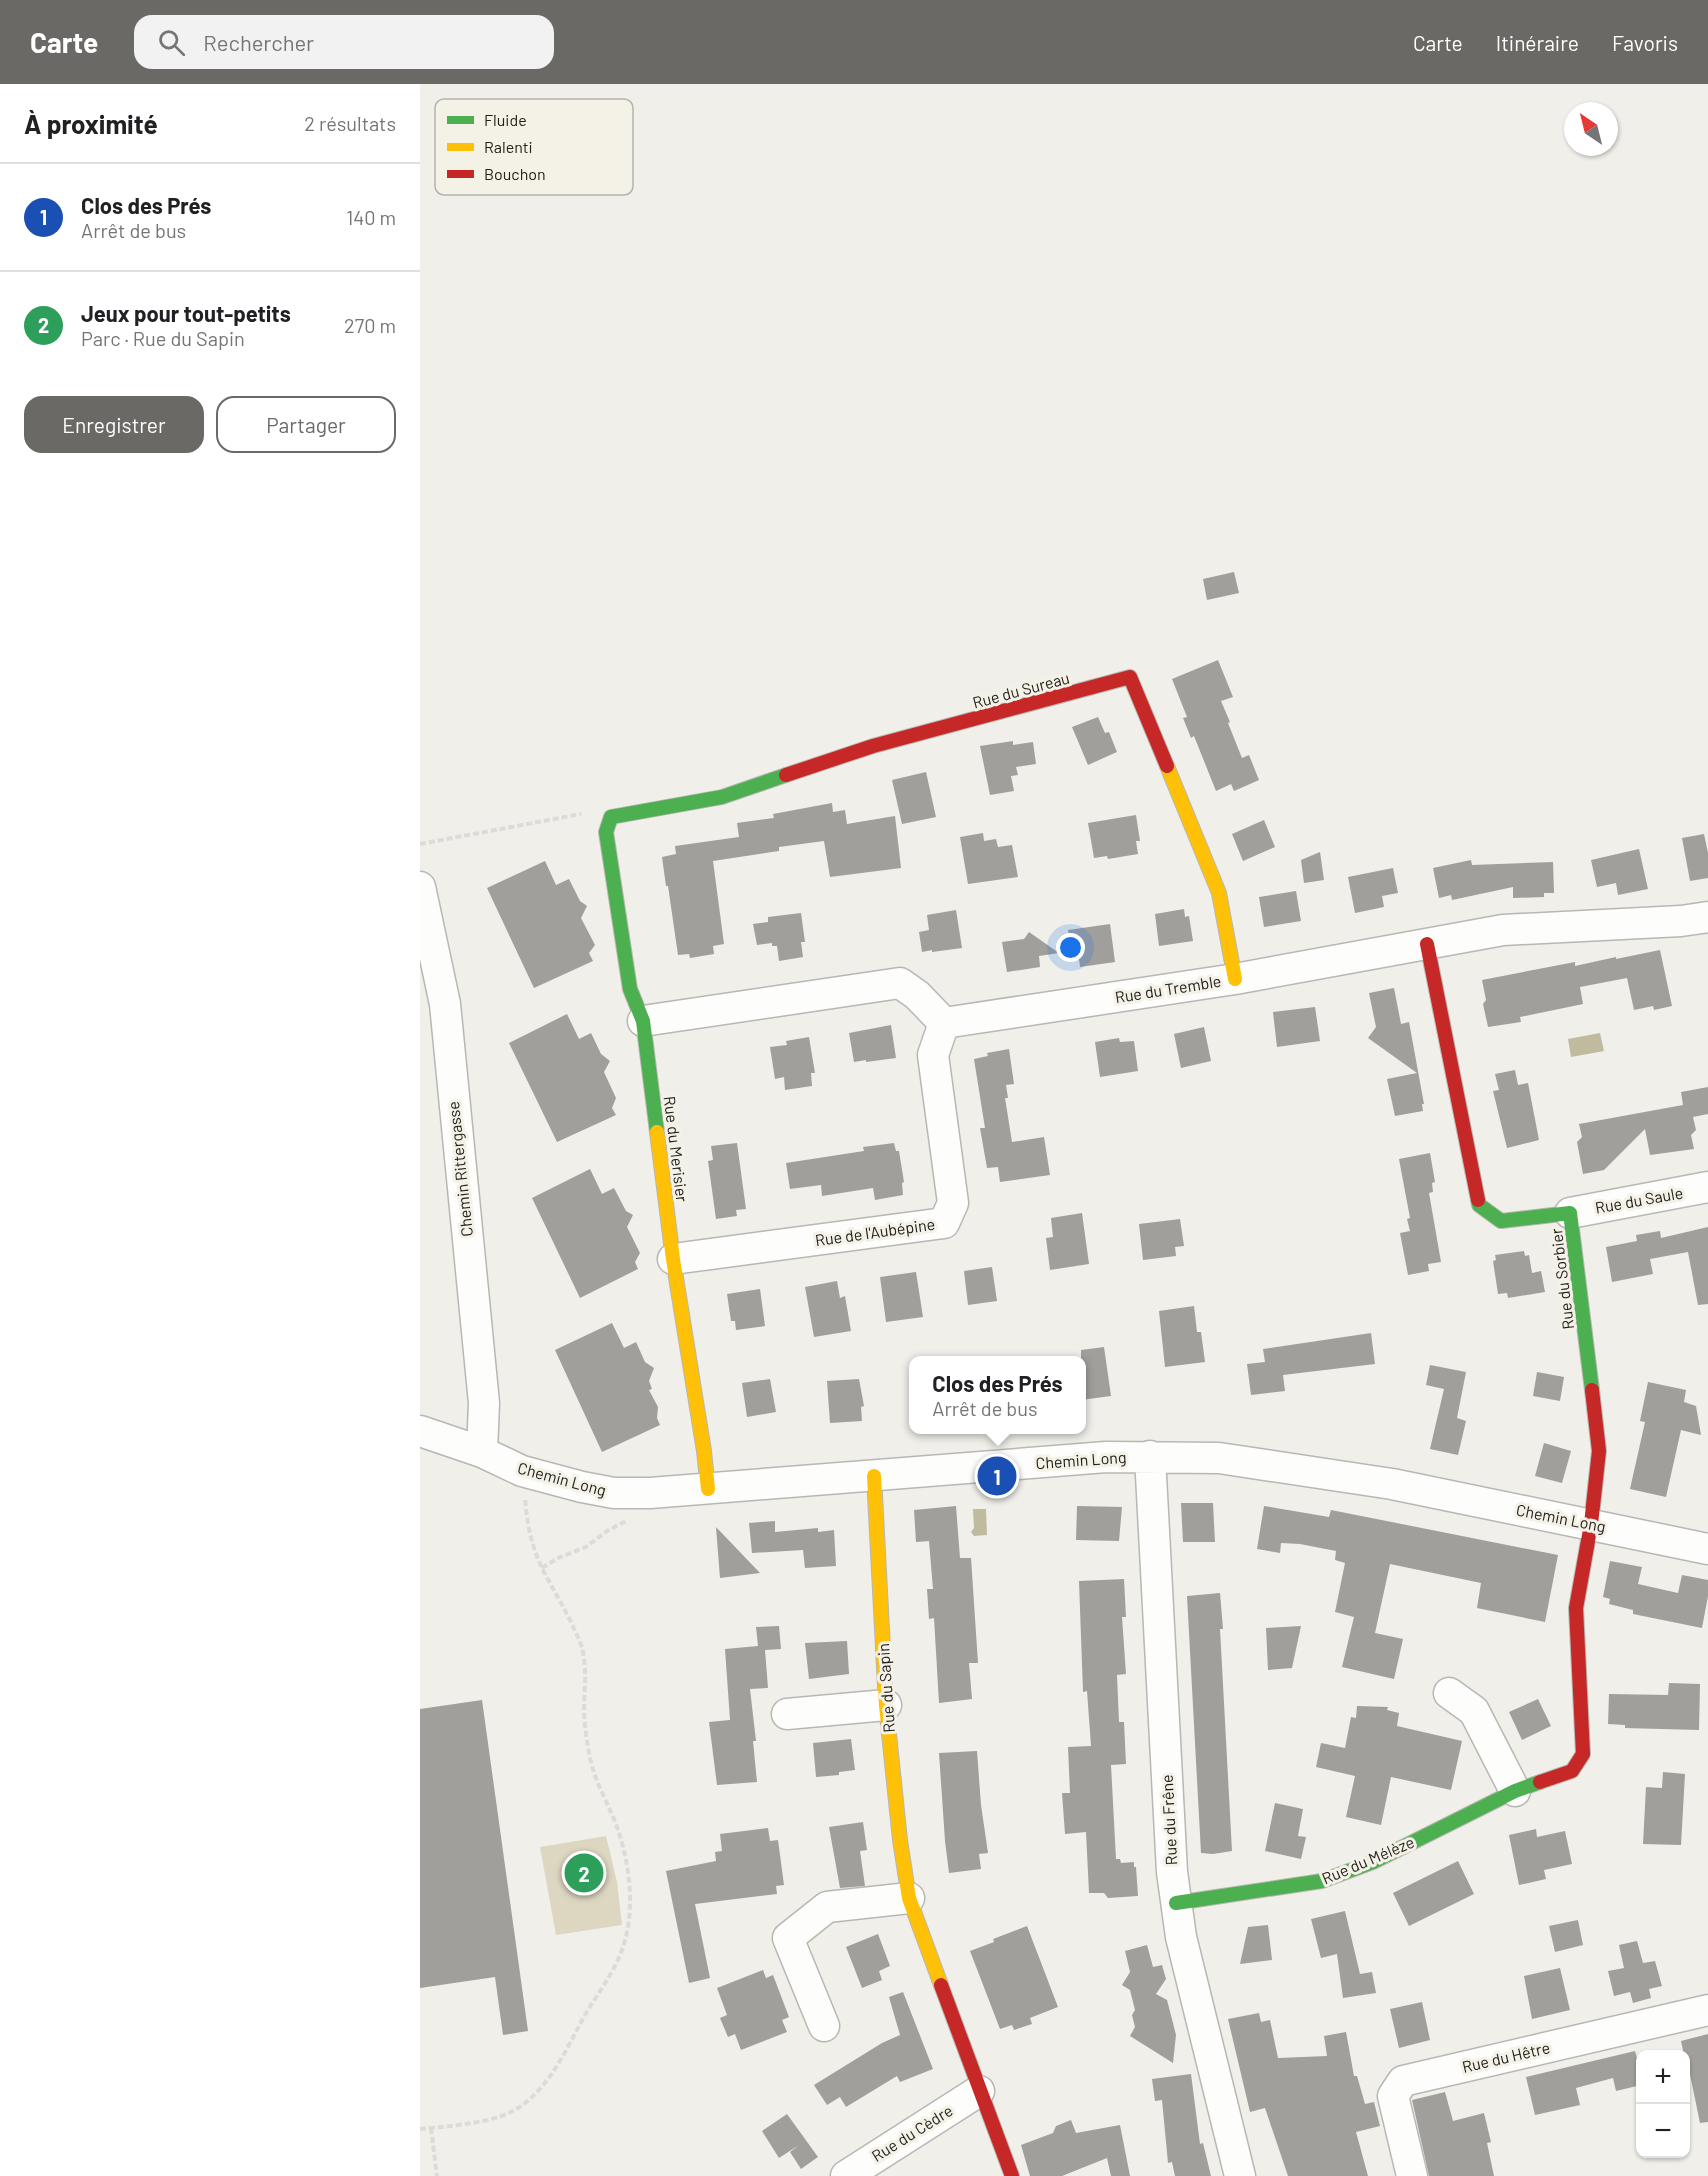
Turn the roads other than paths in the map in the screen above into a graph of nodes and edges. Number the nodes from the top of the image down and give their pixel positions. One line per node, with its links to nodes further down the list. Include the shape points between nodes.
1 (611, 817): 5 (street, Rue du Sureau, via 722,797 873,746 1130,677 1219,892); 6 (street, Rue du Merisier, via 606,832 630,989)
2 (420, 887): 12 (street, Chemin Rittergasse, via 445,1004 484,1402)
3 (1708, 917): 4 (street, Rue du Tremble, via 1503,930)
4 (1427, 944): 5 (street, Rue du Tremble); 9 (street, Rue du Sorbier, via 1479,1205 1501,1221)
5 (1235, 979): 7 (street, Rue du Tremble)
6 (644, 1021): 7 (street, via 900,983); 10 (street, Rue du Merisier)
7 (944, 1023): 10 (street, Rue de l'Aubépine, via 933,1055 953,1203 944,1223)
8 (1708, 1187): 9 (street, Rue du Saule)
9 (1570, 1213): 16 (street, Rue du Sorbier, via 1599,1451)
10 (673, 1259): 15 (street, Rue du Merisier)
11 (420, 1431): 12 (street, Chemin Long)
12 (482, 1452): 15 (street, Chemin Long, via 522,1471 582,1487 650,1493)
13 (1150, 1456): 14 (street, Chemin Long); 16 (street, Chemin Long, via 1219,1458 1369,1480); 23 (street, Rue du Frêne)
14 (874, 1476): 15 (street, Chemin Long); 19 (street, Rue du Sapin)
15 (708, 1489)
16 (1591, 1524): 17 (street, Chemin Long); 21 (street, Rue du Mélèze, via 1576,1608 1583,1754 1572,1771)
17 (1708, 1549)
18 (1449, 1693): 21 (street, via 1474,1711)
19 (886, 1705): 20 (street); 22 (street, Rue du Sapin)
20 (788, 1714)
21 (1515, 1791): 23 (street, Rue du Mélèze, via 1373,1862 1322,1881)
22 (909, 1898): 25 (street, via 827,1907 788,1938); 26 (street, Rue du Sapin)
23 (1176, 1903): 29 (street, Rue du Frêne)
24 (1708, 2010): 30 (street, Rue du Hêtre, via 1403,2081 1393,2096)
25 (824, 2026)
26 (979, 2091): 27 (street, Rue du Cèdre); 28 (street, Rue du Sapin)
27 (846, 2176)
28 (1012, 2176)
29 (1240, 2176)
30 (1412, 2176)

